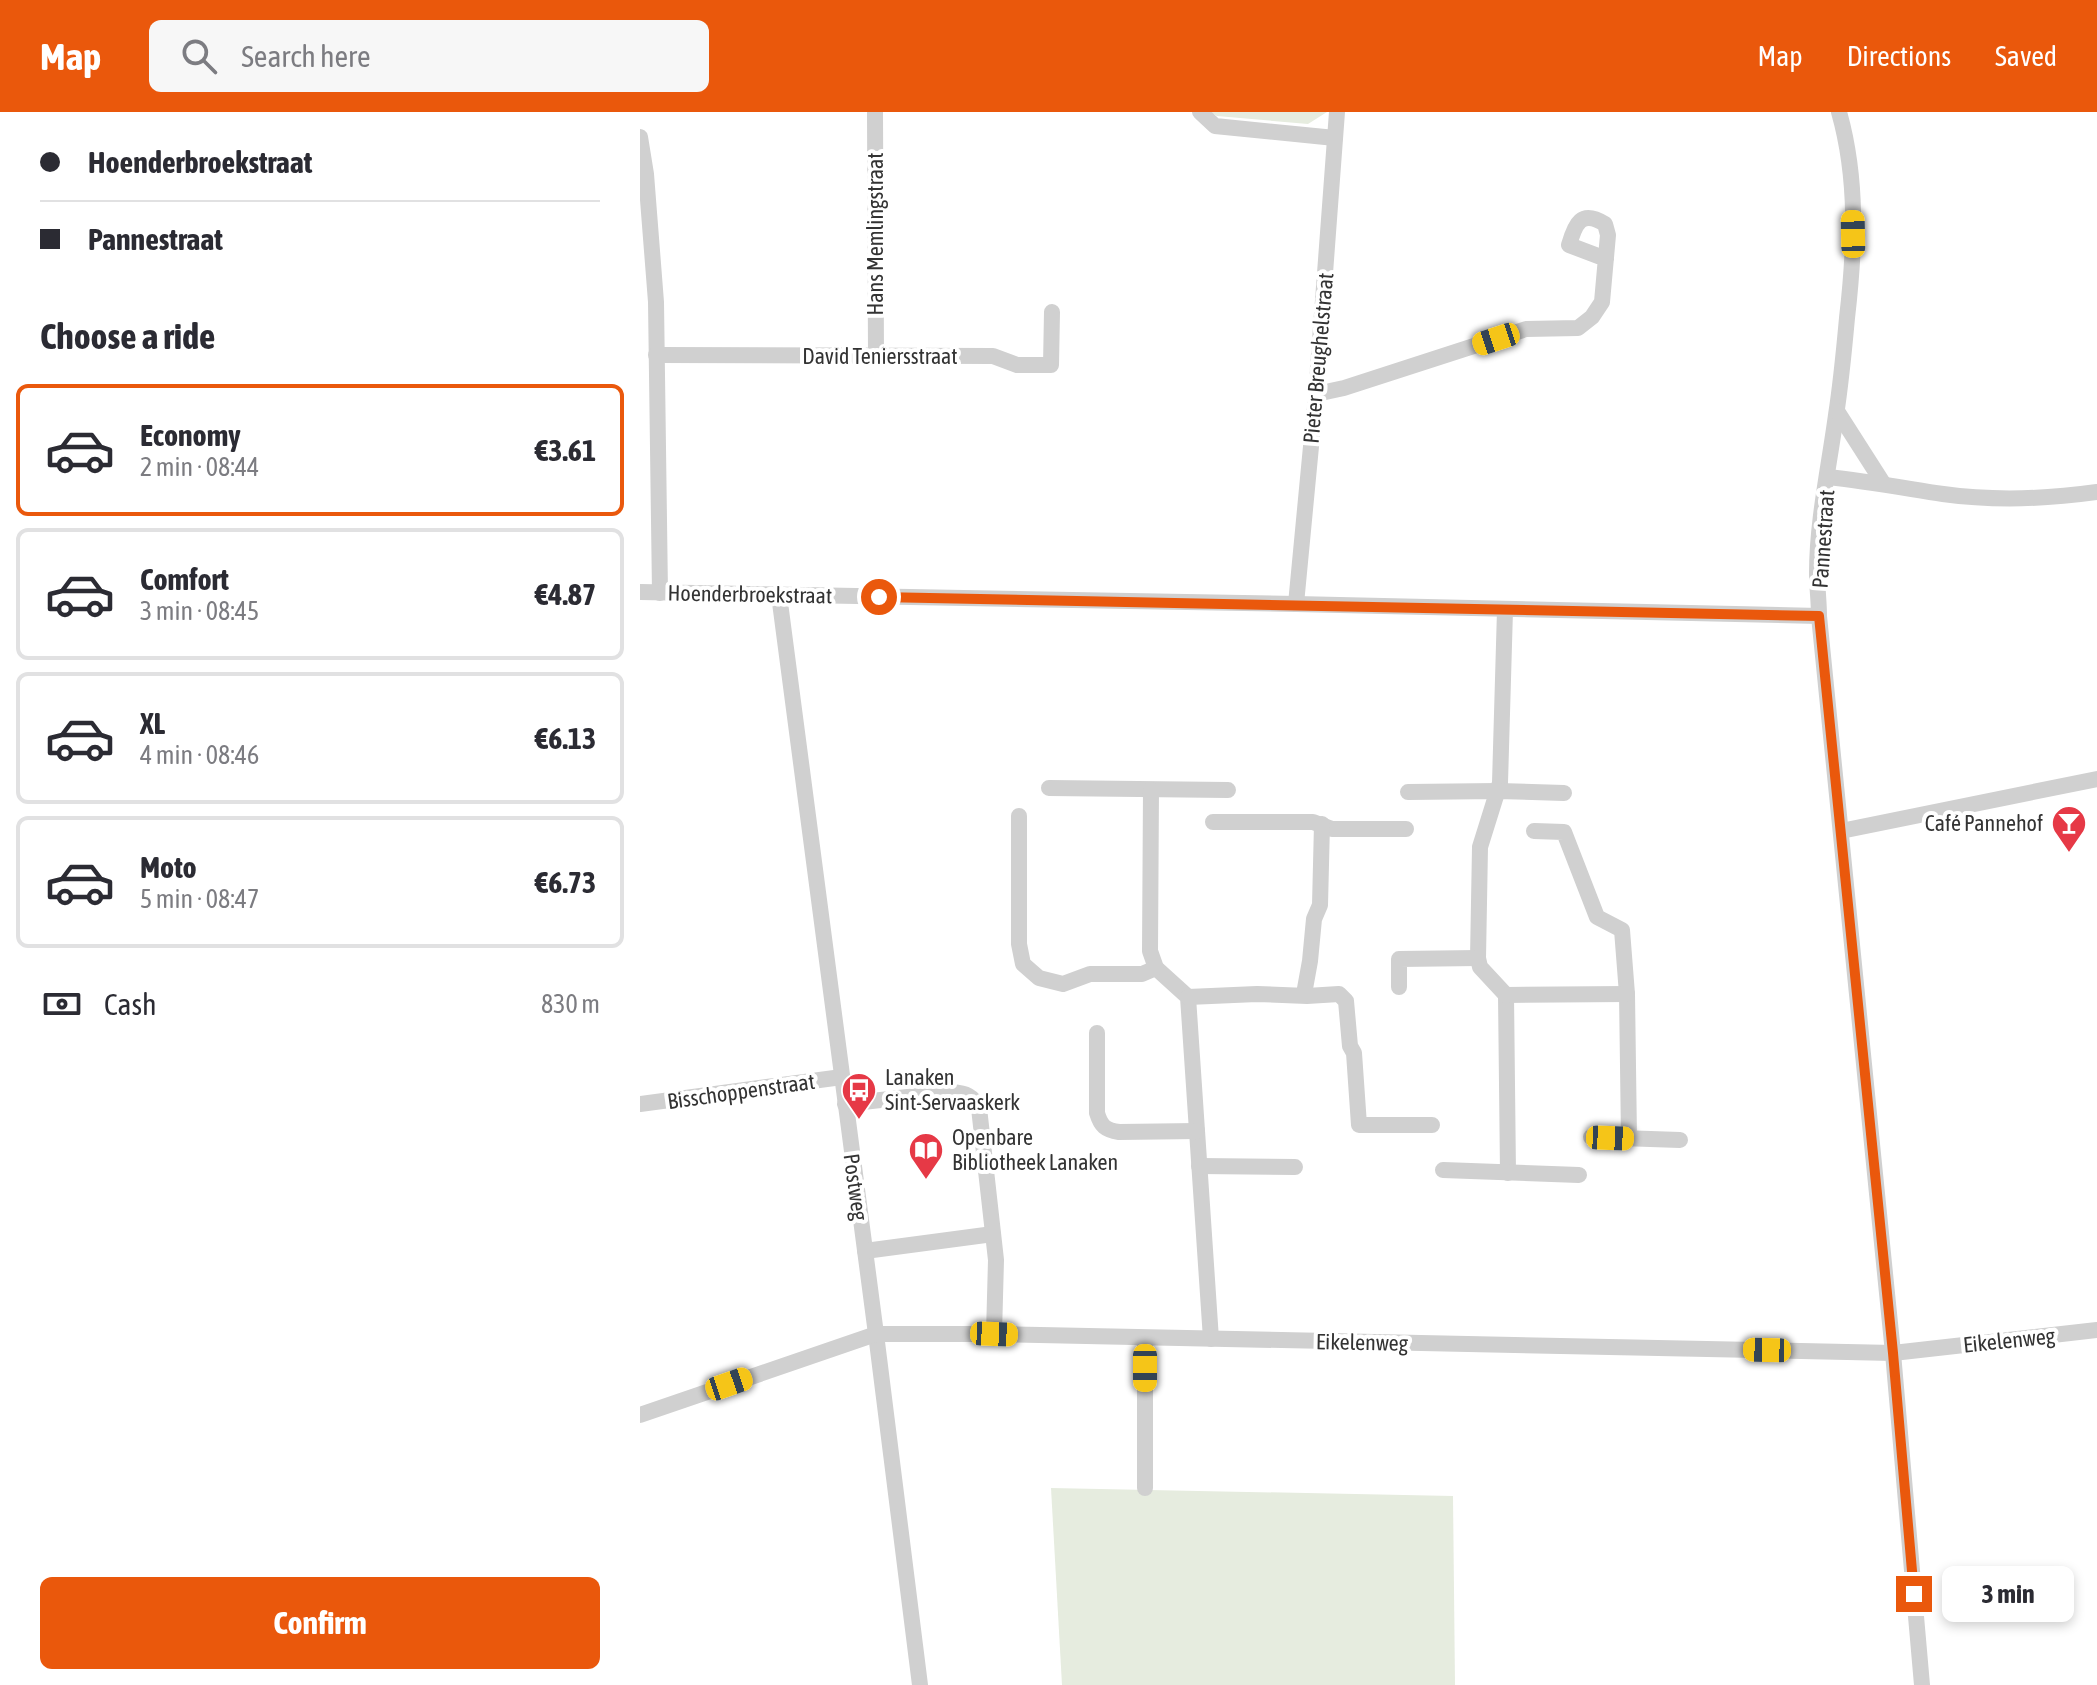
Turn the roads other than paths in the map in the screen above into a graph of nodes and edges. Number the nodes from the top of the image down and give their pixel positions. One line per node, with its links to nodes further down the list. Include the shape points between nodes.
1 (875, 112): 10 (street, Hans Memlingstraat)
2 (1200, 112): 6 (street, via 1215,126)
3 (1337, 112): 6 (street, Pieter Breughelstraat)
4 (1839, 112): 12 (street, Pannestraat, via 1852,173 1853,234)
5 (640, 137): 9 (street)
6 (1335, 138): 11 (street, Pieter Breughelstraat)
7 (1606, 259): 11 (street, via 1602,302 1578,328 1526,329)
8 (1052, 312): 10 (street, David Teniersstraat, via 1051,365 1017,365 993,356)
9 (656, 355): 10 (street, David Teniersstraat); 17 (street)
10 (876, 357)
11 (1316, 394): 19 (street, Pieter Breughelstraat)
12 (1837, 411): 13 (street, Pannestraat); 14 (street)
13 (1827, 477): 14 (street); 21 (street, Pannestraat, via 1818,558)
14 (1883, 483): 15 (street, via 2012,498)
15 (2097, 492)
16 (640, 592): 17 (street, Hoenderbroekstraat)
17 (660, 593): 18 (street, Hoenderbroekstraat)
18 (779, 595): 19 (street, Hoenderbroekstraat); 43 (street, Postweg)
19 (1296, 604): 20 (street, Hoenderbroekstraat)
20 (1505, 610): 21 (street, Hoenderbroekstraat); 26 (street)
21 (1819, 616): 34 (street, Pannestraat)
22 (2097, 779): 34 (street)
23 (1049, 788): 24 (street)
24 (1151, 790): 25 (street); 36 (street, via 1150,951)
25 (1228, 790)
26 (1498, 791): 27 (street); 28 (street); 35 (street, via 1480,847)
27 (1408, 792)
28 (1564, 793)
29 (1019, 816): 36 (street, via 1023,964 1039,978 1063,984 1090,974 1142,974)
30 (1213, 822): 31 (street)
31 (1322, 824): 32 (street, via 1332,829); 38 (street, via 1320,905)
32 (1406, 829)
33 (1534, 831): 39 (street, via 1564,832 1597,917 1622,930)
34 (1841, 831): 63 (street, Pannestraat)
35 (1478, 958): 37 (street, via 1399,959); 40 (street)
36 (1156, 968): 41 (street)
37 (1399, 987)
38 (1304, 994): 41 (street); 46 (street, via 1339,994 1346,1001 1359,1125)
39 (1627, 994): 40 (street); 49 (street)
40 (1506, 995): 54 (street)
41 (1188, 997): 47 (street)
42 (1097, 1033): 47 (street, via 1100,1124 1119,1132)
43 (842, 1077): 44 (street, Bisschoppenstraat); 45 (street, Postweg)
44 (640, 1104)
45 (845, 1104): 56 (street, via 952,1092 971,1097 979,1108); 57 (street, Postweg)
46 (1432, 1125)
47 (1197, 1131): 51 (street)
48 (1591, 1137): 49 (street)
49 (1629, 1138): 50 (street)
50 (1680, 1140)
51 (1199, 1166): 52 (street); 62 (street)
52 (1295, 1167)
53 (1443, 1170): 54 (street)
54 (1508, 1173): 55 (street)
55 (1579, 1175)
56 (993, 1234): 57 (street); 60 (street)
57 (865, 1251): 59 (street, Postweg)
58 (2097, 1330): 63 (street, Eikelenweg)
59 (876, 1334): 60 (street, Eikelenweg); 64 (street, Eikelenweg); 66 (street, Postweg)
60 (994, 1334): 61 (street, Eikelenweg)
61 (1145, 1338): 62 (street, Eikelenweg); 65 (street)
62 (1211, 1339): 63 (street, Eikelenweg)
63 (1893, 1353): 67 (street, Pannestraat)
64 (640, 1415)
65 (1145, 1488)
66 (920, 1685)
67 (1922, 1685)

